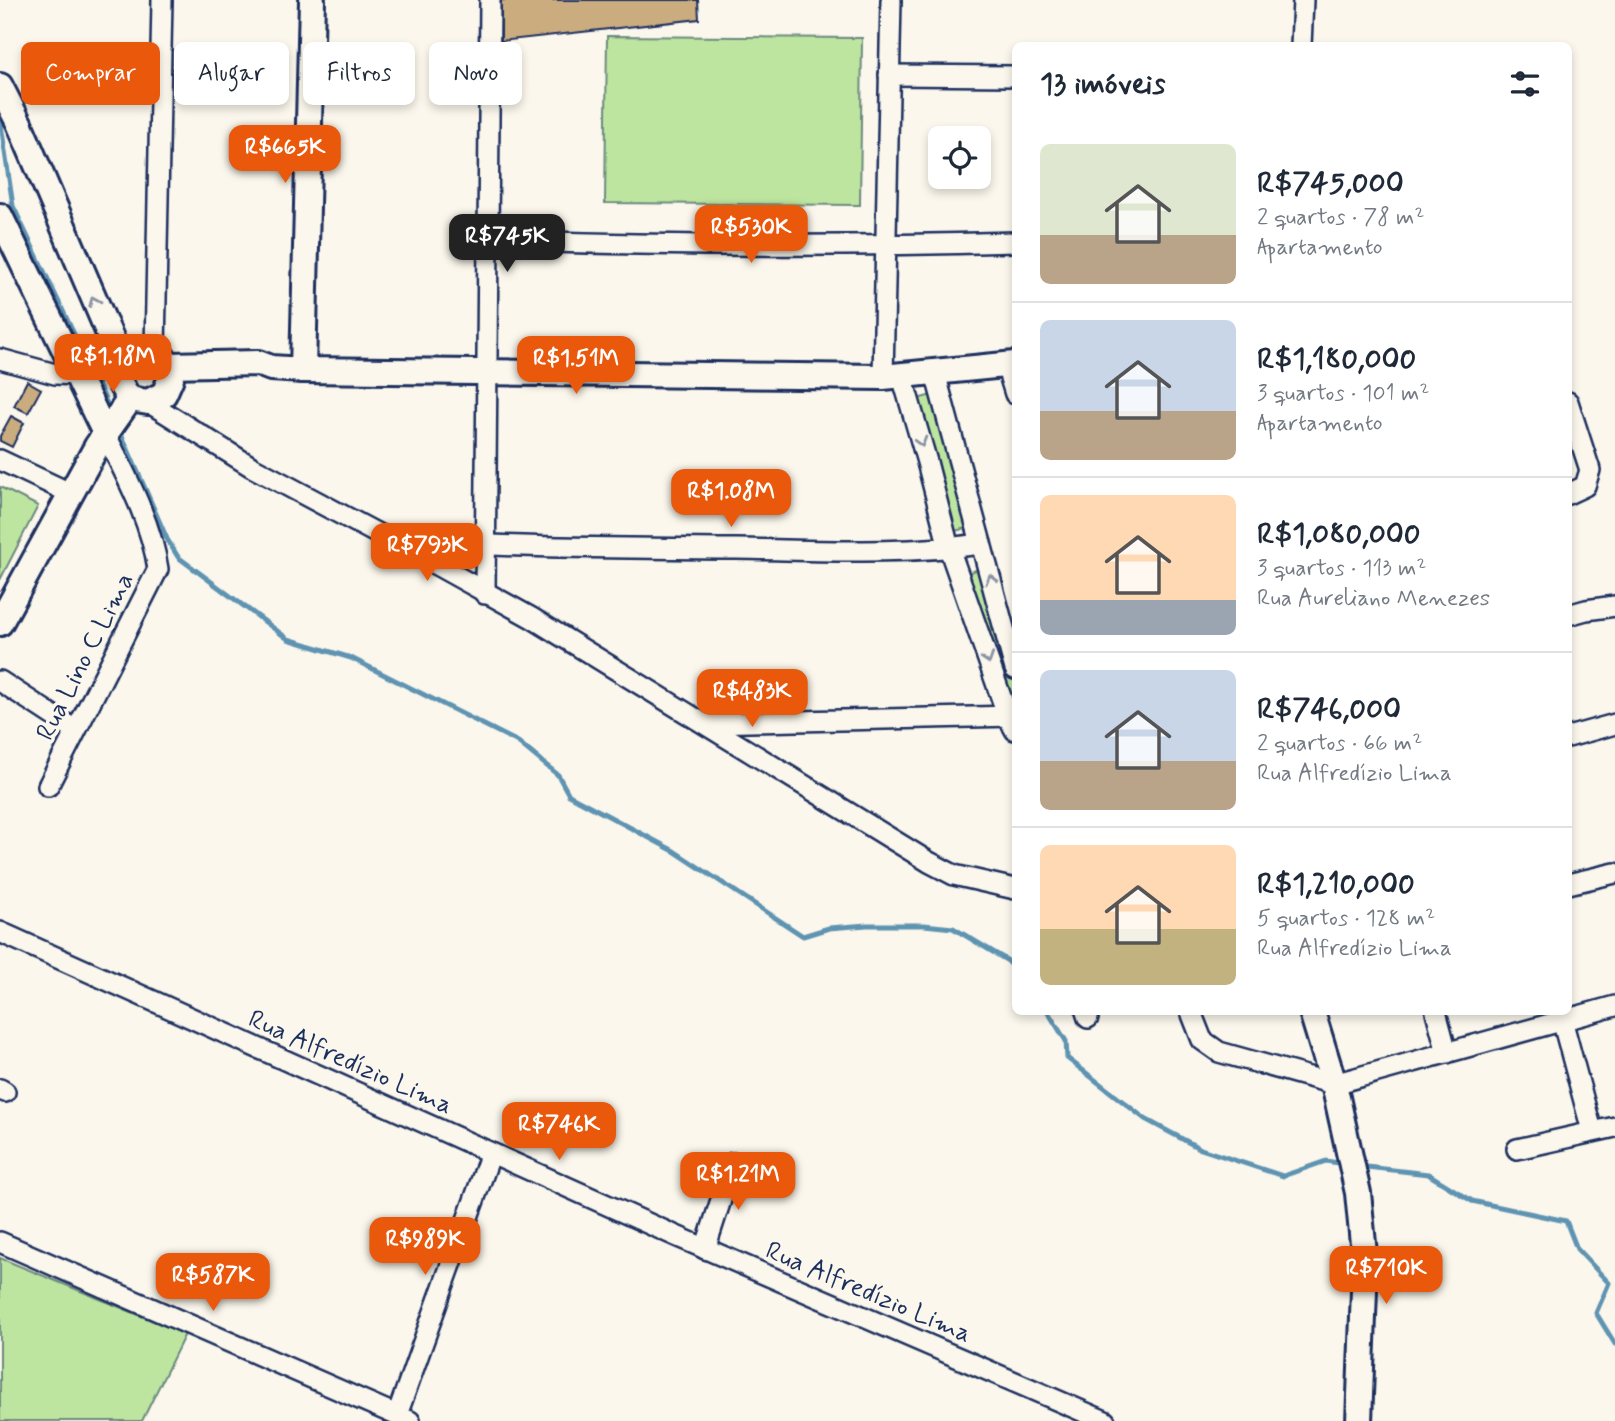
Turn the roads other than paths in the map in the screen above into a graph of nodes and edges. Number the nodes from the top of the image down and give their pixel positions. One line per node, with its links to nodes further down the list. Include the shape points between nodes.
1 (162, 0): 15 (street)
2 (312, 0): 17 (street)
3 (490, 0): 11 (street)
4 (891, 0): 7 (street)
5 (1303, 0): 6 (street)
6 (1301, 42)
7 (889, 75): 8 (street); 13 (street)
8 (1012, 76)
9 (0, 86): 18 (street, one-way to 9, via 19,123)
10 (0, 216): 18 (street)
11 (488, 240): 13 (street); 19 (street)
12 (1012, 242): 13 (street)
13 (885, 245): 21 (street)
14 (0, 359): 18 (street, via 55,374)
15 (165, 364): 17 (street, via 258,363); 18 (street, via 134,353); 22 (street, via 164,394)
16 (1011, 364): 20 (street)
17 (303, 370): 19 (street)
18 (102, 371): 22 (street); 22 (street, via 121,387)
19 (486, 372): 21 (street); 29 (street)
20 (935, 373): 21 (street); 28 (street)
21 (892, 377): 30 (street, one-way to 30, via 927,462)
22 (123, 414): 26 (street); 27 (street, via 252,467); 41 (street, Rua Lino C Lima, via 136,496 158,569)
23 (1572, 414): 25 (street, via 1590,470 1585,486)
24 (0, 460): 26 (street)
25 (1572, 492)
26 (72, 494): 34 (street)
27 (387, 540): 29 (street); 31 (street)
28 (981, 544): 30 (street); 35 (street, one-way to 28)
29 (484, 547): 30 (street); 31 (street)
30 (949, 548): 37 (street, one-way to 37)
31 (485, 594): 39 (street)
32 (1615, 606): 33 (street)
33 (1577, 612)
34 (0, 623)
35 (1012, 658)
36 (0, 681): 41 (street)
37 (1012, 718)
38 (1012, 721): 39 (street)
39 (704, 723): 46 (street, via 929,862 954,874)
40 (1615, 723): 42 (street)
41 (75, 730): 43 (street, Rua Lino C Lima)
42 (1572, 736)
43 (48, 786)
44 (1615, 873): 45 (street)
45 (1572, 883)
46 (1012, 888)
47 (0, 932): 59 (street, Rua Alfredízio Lima)
48 (1615, 1006): 49 (street)
49 (1572, 1014)
50 (1193, 1015): 55 (street, via 1202,1040 1219,1052)
51 (1313, 1015): 55 (street)
52 (1437, 1015): 54 (street)
53 (1561, 1016): 54 (street); 57 (street)
54 (1447, 1053): 55 (street)
55 (1334, 1084): 65 (street, via 1357,1193 1365,1264)
56 (1615, 1127): 57 (street)
57 (1592, 1131): 58 (street)
58 (1517, 1149)
59 (491, 1153): 62 (street, Rua Alfredízio Lima); 63 (street)
60 (733, 1163): 62 (street)
61 (0, 1242): 63 (street)
62 (705, 1249): 64 (street, Rua Alfredízio Lima)
63 (404, 1418)
64 (1105, 1421)
65 (1359, 1421)

